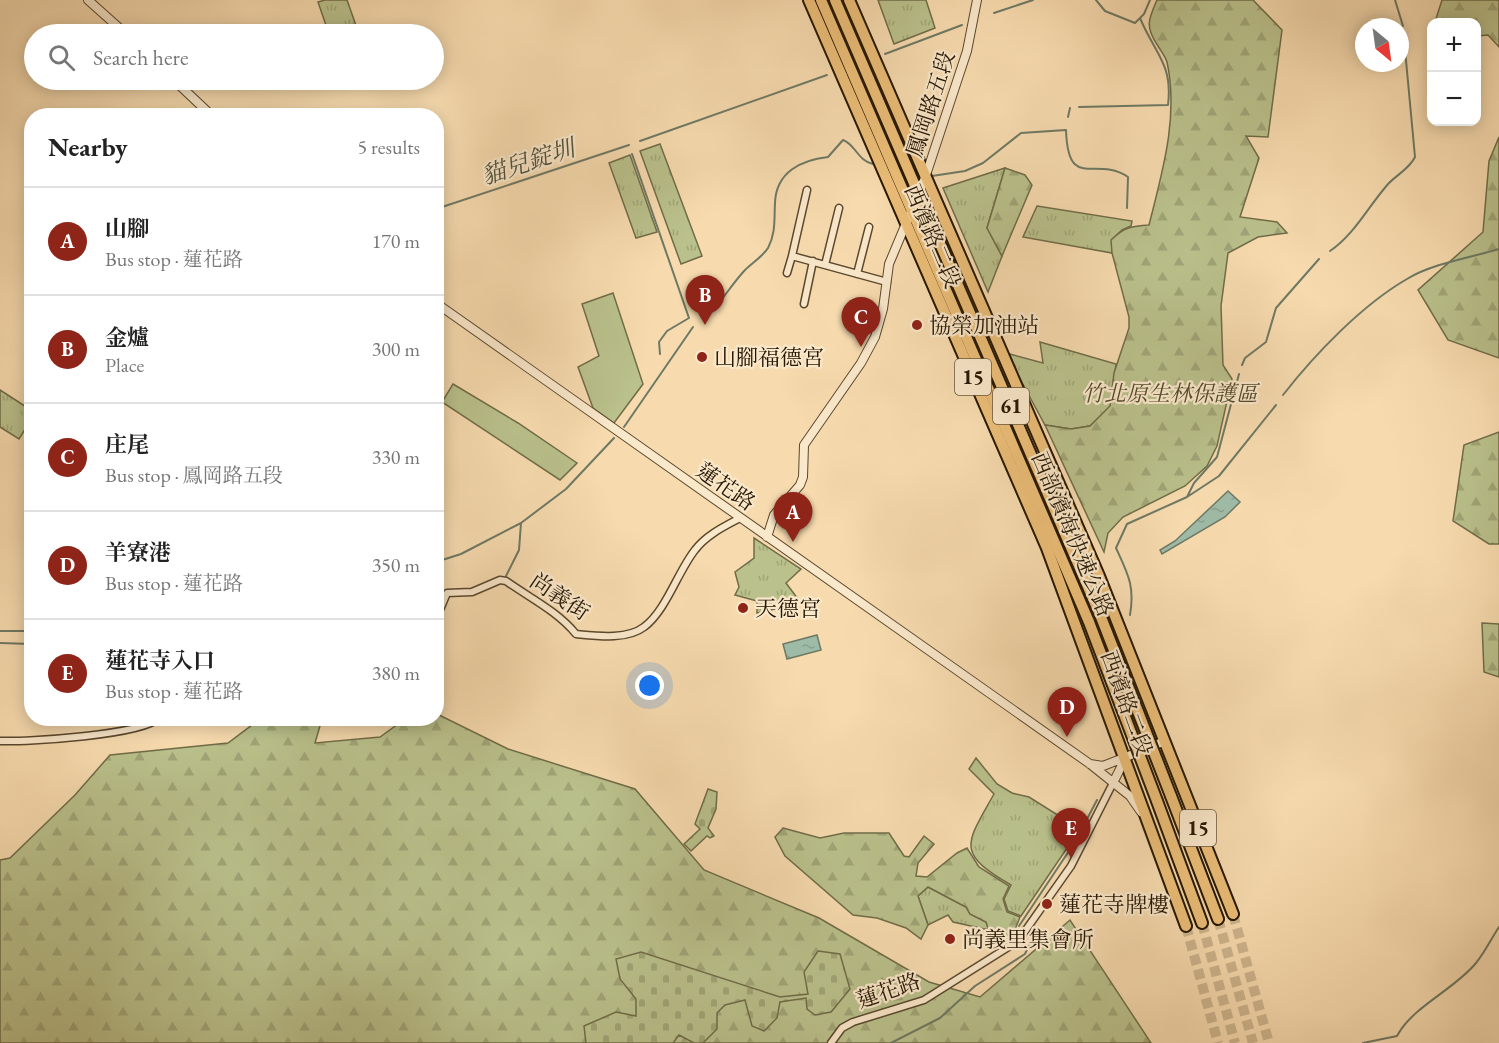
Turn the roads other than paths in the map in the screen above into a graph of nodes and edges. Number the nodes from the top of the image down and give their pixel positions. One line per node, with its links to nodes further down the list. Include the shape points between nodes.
1 (88, 0): 7 (street)
2 (809, 0): 15 (main road, 西濱路二段 / 15)
3 (821, 0): 14 (main road, 西部濱海快速公路 / 61)
4 (835, 0): 12 (main road, 西部濱海快速公路 / 61)
5 (849, 0): 10 (main road, 西濱路二段 / 15)
6 (977, 0): 10 (street, 鳳岡路五段, via 967,51)
7 (115, 24)
8 (185, 90): 9 (street)
9 (204, 108)
10 (925, 178): 12 (street, 鳳岡路五段); 30 (main road, 西濱路二段 / 15, via 1099,576)
11 (807, 190): 17 (street)
12 (919, 194): 14 (street, 鳳岡路五段); 36 (main road, 西部濱海快速公路 / 61, bridge, via 1101,617)
13 (839, 208): 19 (street)
14 (911, 209): 15 (street, 鳳岡路五段); 37 (main road, 西部濱海快速公路 / 61, bridge, via 1089,622)
15 (906, 222): 22 (street, 鳳岡路五段); 31 (main road, 西濱路二段 / 15, via 1047,548)
16 (869, 227): 21 (street)
17 (792, 256): 18 (street); 20 (street)
18 (813, 261): 19 (street); 23 (street)
19 (825, 265): 21 (street)
20 (787, 273)
21 (857, 274): 22 (street)
22 (887, 282): 26 (street, 鳳岡路五段, via 870,349 804,445 800,485 774,515)
23 (804, 304)
24 (444, 309): 25 (street, 蓮花路)
25 (740, 518): 26 (street, 蓮花路); 27 (street, 尚義街, via 695,550 658,610 645,627 634,632 576,634 555,614 506,581 472,592 447,593)
26 (767, 537): 32 (street, 蓮花路)
27 (444, 600)
28 (148, 726): 29 (street, via 99,734)
29 (0, 741)
30 (1165, 741): 31 (street); 35 (main road, 西濱路二段 / 15)
31 (1126, 757): 32 (street, via 1103,766); 33 (street, 蓮花路); 34 (main road, 西濱路二段 / 15)
32 (1090, 764): 33 (street, 蓮花路)
33 (1113, 783): 34 (street, via 1130,796); 39 (street, 蓮花路, via 1071,866 1018,941 924,1000 853,1022 842,1028)
34 (1151, 826): 38 (main road, 西濱路二段 / 15)
35 (1233, 914)
36 (1218, 919)
37 (1202, 923)
38 (1186, 926)
39 (831, 1043)

